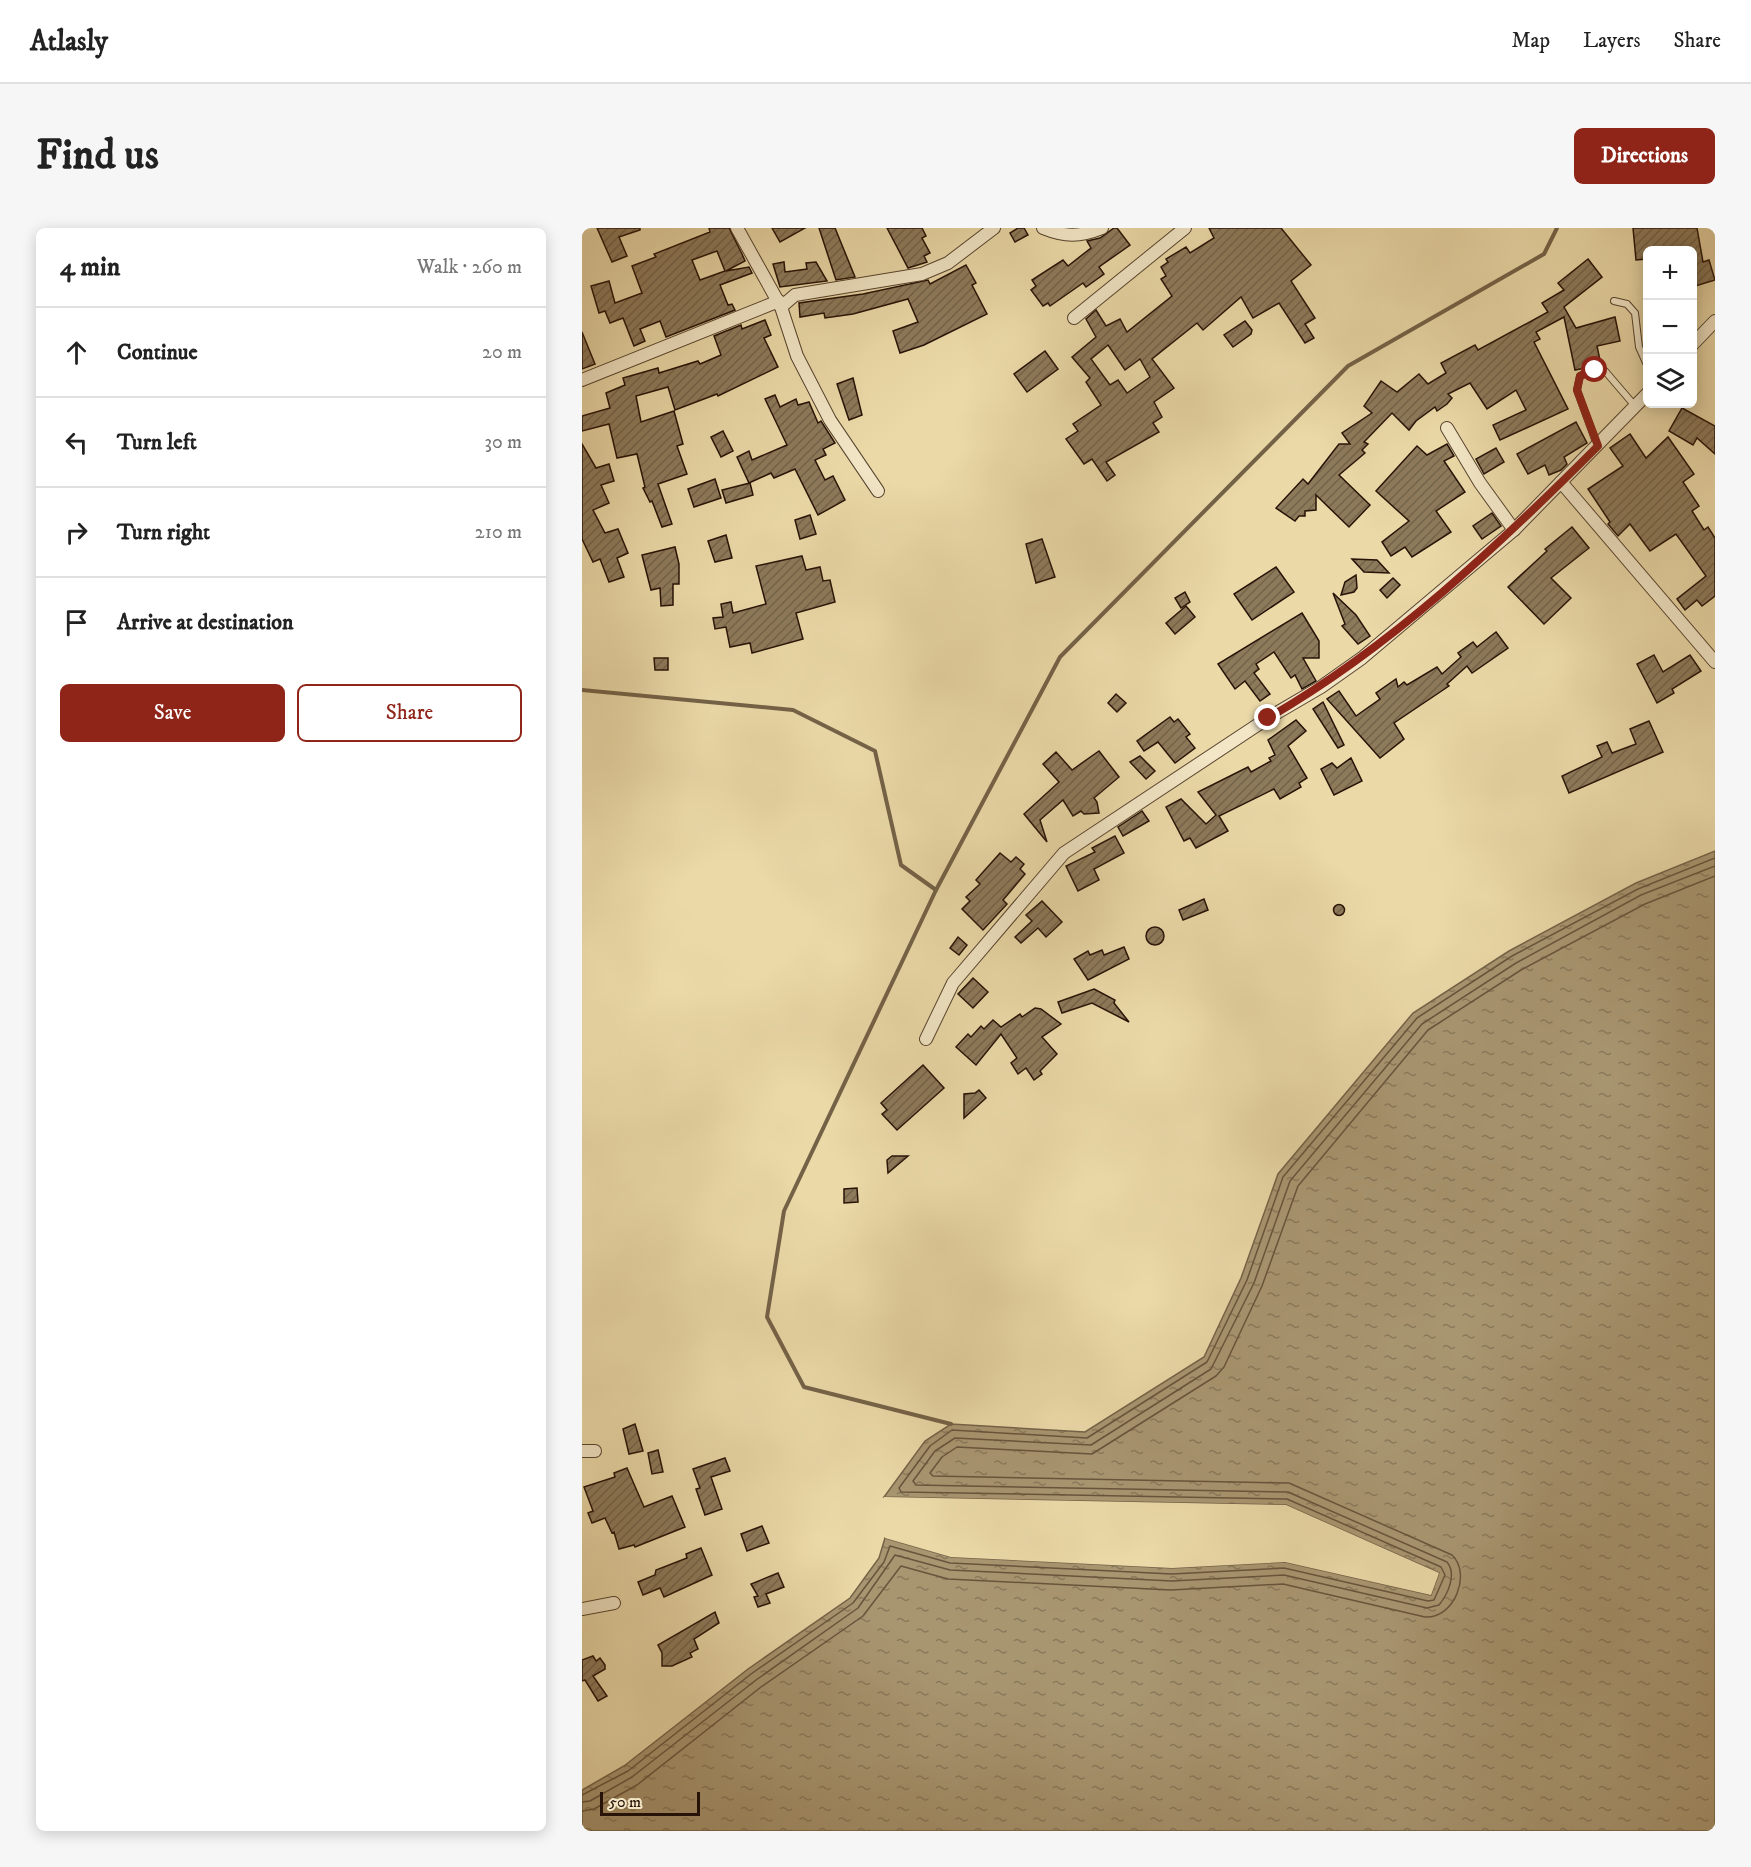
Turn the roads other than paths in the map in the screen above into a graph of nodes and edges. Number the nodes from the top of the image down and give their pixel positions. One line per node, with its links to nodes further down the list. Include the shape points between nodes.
1 (737, 228): 7 (street)
2 (994, 228): 7 (street, via 948,263 922,274 795,295)
3 (1043, 228): 4 (street, via 1081,236)
4 (1102, 228)
5 (1185, 228): 8 (street)
6 (1614, 300): 11 (lane, via 1627,304 1635,313)
7 (780, 304): 12 (street); 18 (street, via 797,356 830,420)
8 (1074, 318)
9 (1715, 321): 10 (street)
10 (1697, 340)
11 (1643, 357)
12 (582, 380)
13 (1643, 398): 14 (street)
14 (1636, 407): 16 (street); 16 (lane, via 1605,371 1589,371 1580,376 1577,390)
15 (1448, 428): 19 (street, via 1480,483)
16 (1598, 446): 17 (street)
17 (1561, 482): 19 (street); 20 (street)
18 (878, 490)
19 (1514, 530): 21 (street, via 1362,658 1064,853 953,982)
20 (1715, 662)
21 (926, 1039)
22 (614, 1603): 23 (street)
23 (582, 1609)

